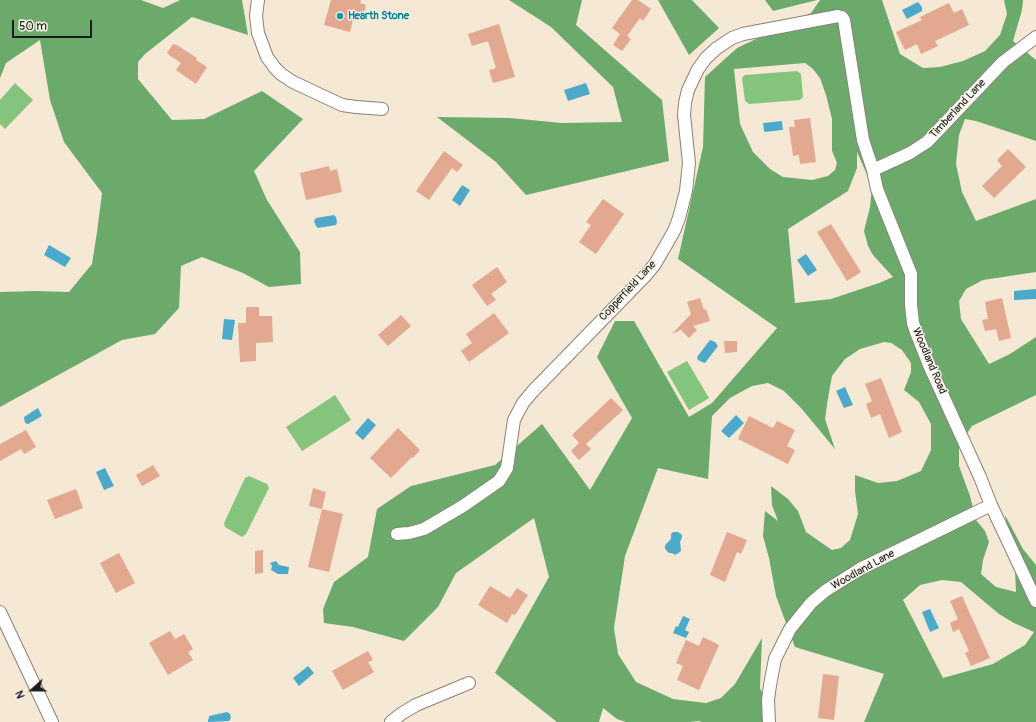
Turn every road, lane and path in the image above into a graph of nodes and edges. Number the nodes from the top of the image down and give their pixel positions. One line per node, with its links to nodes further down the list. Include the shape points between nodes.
1 (258, 0): 4 (street, via 258,33 267,57 280,74 342,105)
2 (842, 17): 5 (street, Woodland Road, via 863,140); 7 (street, Copperfield Lane, via 743,34 732,38 706,58 691,83 685,103 689,163 686,191 674,231 655,264 523,403 514,420 507,468 499,481 424,529)
3 (1036, 37): 5 (street, Timberland Lane, via 1003,62 927,142 910,153)
4 (382, 109)
5 (872, 170): 6 (street, Woodland Road, via 911,274 911,305 916,332)
6 (992, 505): 8 (street, Woodland Road); 13 (street, Woodland Lane, via 860,569 825,591 811,604 790,629 775,659 768,700)
7 (397, 534)
8 (1036, 601)
9 (0, 612): 11 (street)
10 (469, 683): 12 (street, via 416,705)
11 (52, 722)
12 (391, 722)
13 (769, 722)

